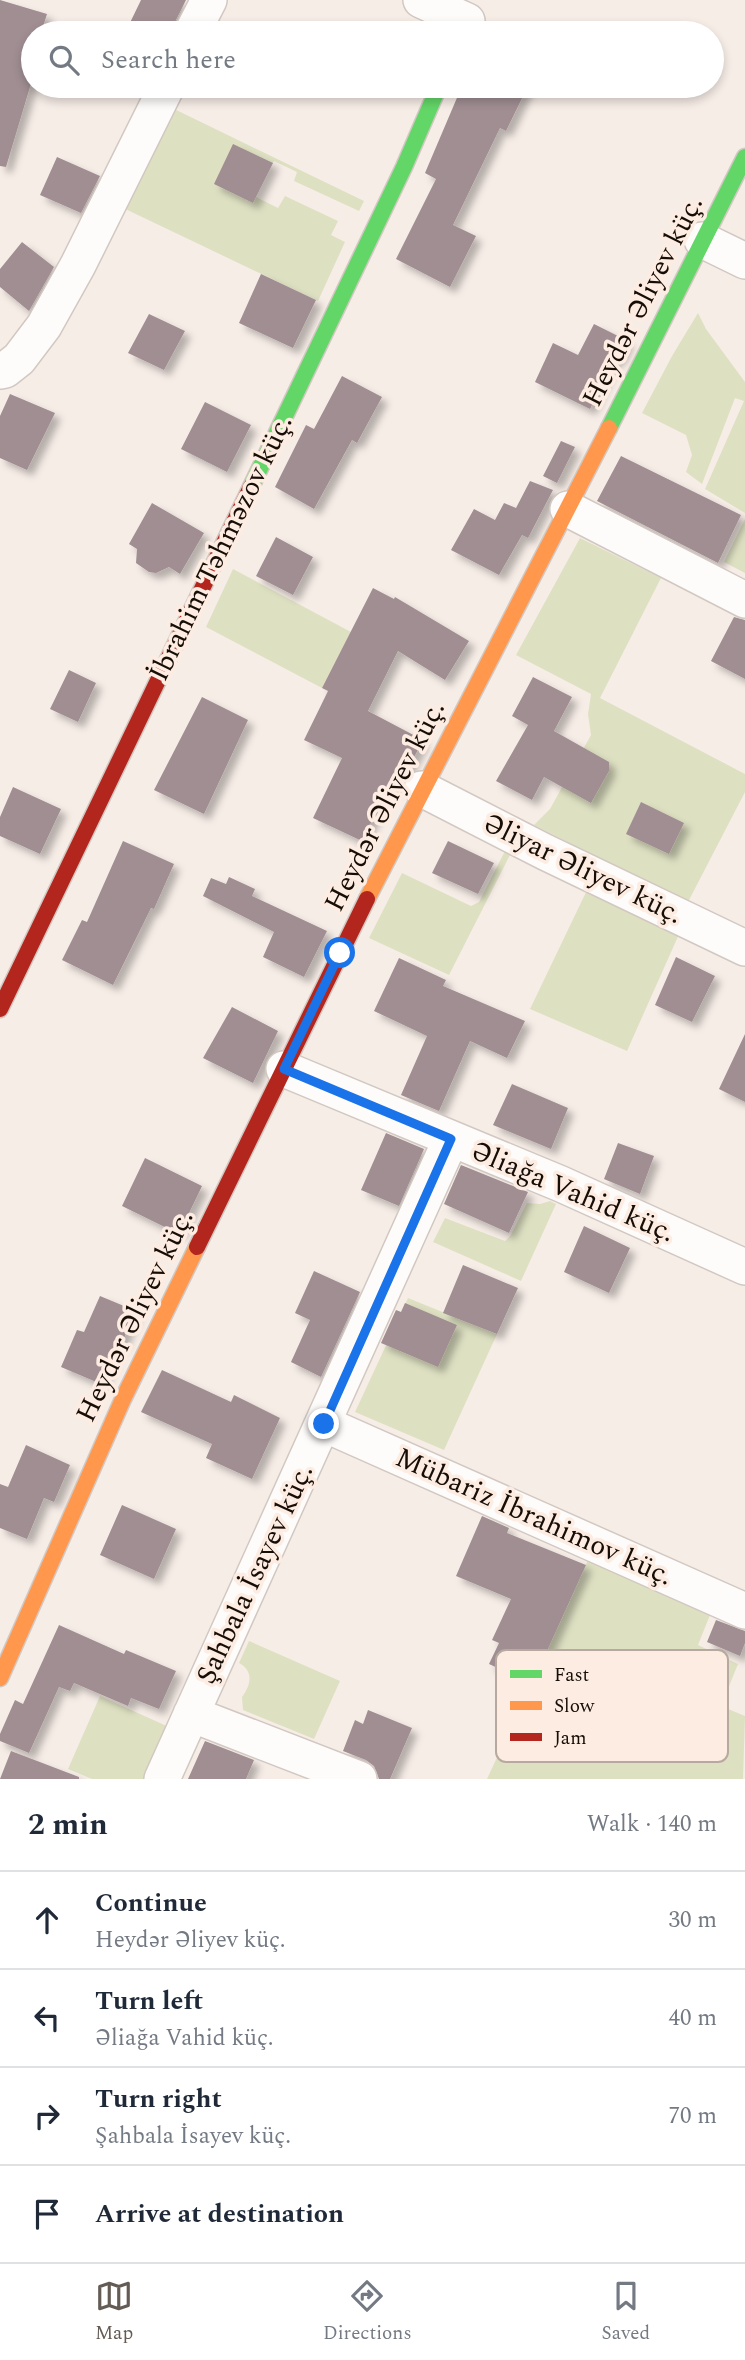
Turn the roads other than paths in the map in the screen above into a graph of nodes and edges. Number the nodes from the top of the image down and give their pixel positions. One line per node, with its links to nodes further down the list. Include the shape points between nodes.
1 (209, 0): 4 (street)
2 (421, 0): 3 (street)
3 (469, 18)
4 (198, 21)
5 (161, 98): 10 (street, via 44,326 19,359)
6 (434, 98): 15 (street, İbrahim Təhməzov küç.)
7 (745, 157): 8 (street, Heydər Əliyev küç.)
8 (702, 240): 9 (street); 11 (street, Heydər Əliyev küç.)
9 (745, 261)
10 (0, 371)
11 (568, 509): 12 (street); 13 (street, Heydər Əliyev küç.)
12 (745, 600)
13 (422, 789): 14 (street, Əliyar Əliyev küç.); 16 (street, Heydər Əliyev küç.)
14 (745, 948)
15 (0, 1009)
16 (284, 1069): 17 (street, Əliağa Vahid küç.); 21 (street, Heydər Əliyev küç., via 123,1399)
17 (451, 1139): 18 (street, Əliağa Vahid küç.); 19 (street, Şahbala İsayev küç.)
18 (745, 1267)
19 (324, 1424): 20 (street, Mübariz İbrahimov küç.); 22 (street, Şahbala İsayev küç.)
20 (745, 1611)
21 (0, 1678)
22 (191, 1714): 23 (street, Şahbala İsayev küç.); 24 (street)
23 (162, 1779)
24 (359, 1779)

